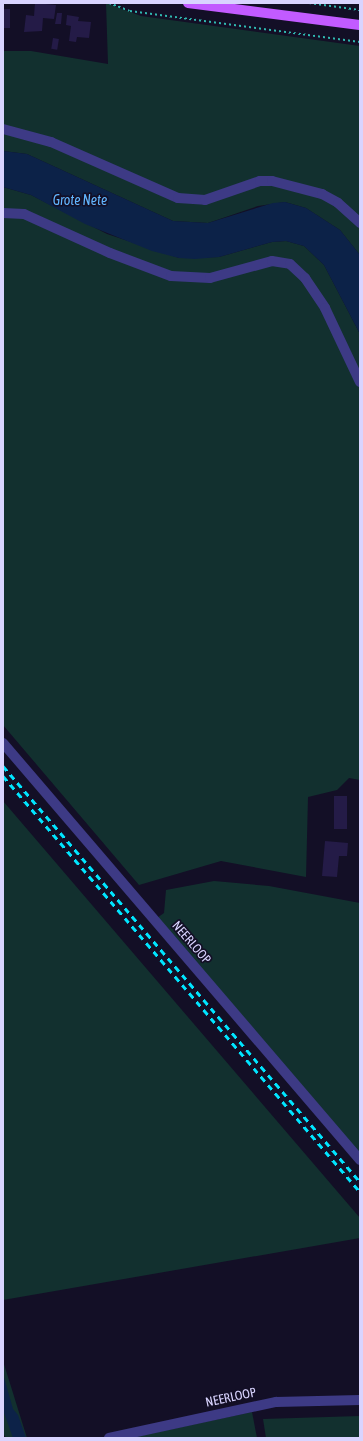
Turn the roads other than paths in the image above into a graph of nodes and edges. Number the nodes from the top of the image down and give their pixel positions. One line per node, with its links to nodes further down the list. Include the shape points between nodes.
1 (188, 3): 2 (main road)
2 (360, 24)
3 (3, 129): 5 (street, via 51,142 178,198 205,200 254,182 272,181 322,194 338,203)
4 (3, 213): 6 (street, via 30,216 110,253 172,276 210,278 272,261 290,264 306,278 325,308)
5 (360, 223)
6 (360, 382)
7 (3, 743): 8 (street, NEERLOOP)
8 (360, 1160)
9 (360, 1400): 10 (street, NEERLOOP, via 276,1402)
10 (109, 1438)

